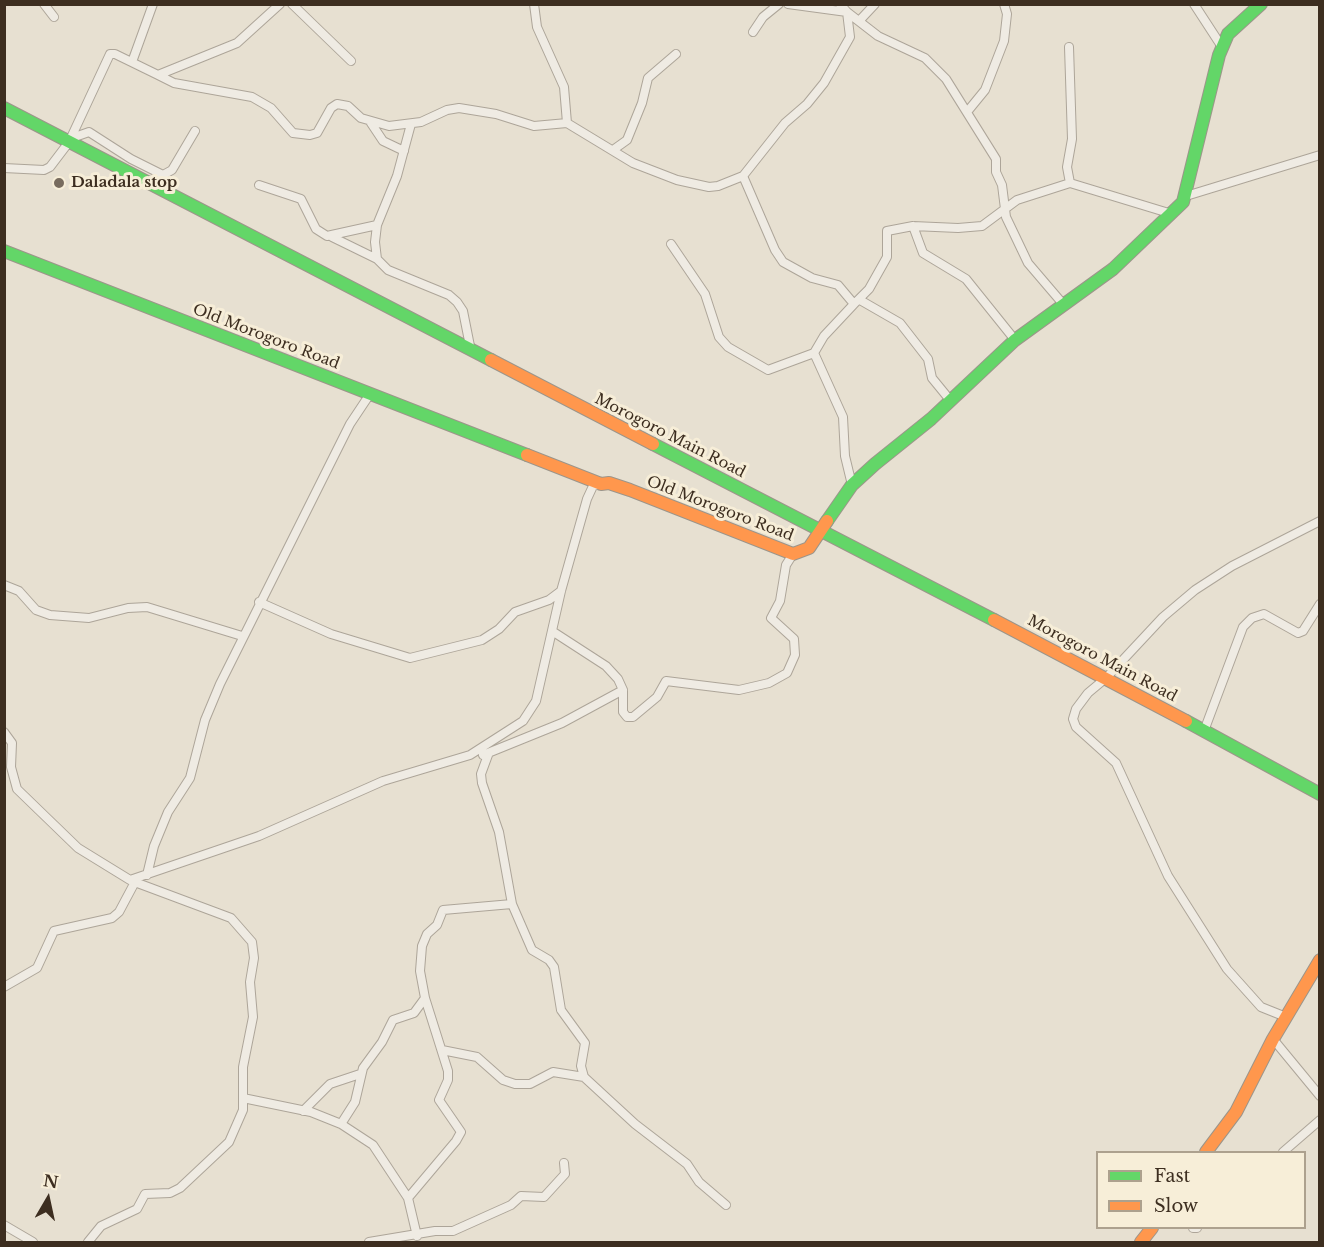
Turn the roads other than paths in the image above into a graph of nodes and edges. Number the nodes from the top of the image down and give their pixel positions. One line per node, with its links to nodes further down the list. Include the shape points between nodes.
1 (44, 4): 14 (street)
2 (153, 4): 21 (street)
3 (280, 4): 22 (street, via 237,43)
4 (292, 4): 20 (street)
5 (534, 4): 26 (street, via 537,27 564,87)
6 (778, 4): 16 (street)
7 (788, 4): 13 (street)
8 (840, 4): 13 (street)
9 (876, 4): 15 (street)
10 (1004, 4): 24 (street, via 1004,41 985,90)
11 (1194, 4): 18 (street)
12 (1261, 4): 18 (main road, Old Morogoro Road, via 1228,34)
13 (847, 12): 15 (street); 34 (street, via 849,37 824,83 784,123)
14 (54, 17)
15 (860, 20): 24 (street, via 893,44 925,58 946,79)
16 (753, 32)
17 (1069, 47): 35 (street)
18 (1222, 47): 37 (main road, Old Morogoro Road, via 1198,132)
19 (676, 54): 30 (street, via 648,78 627,140)
20 (351, 61)
21 (132, 62): 22 (street); 29 (street, via 110,54)
22 (158, 75): 25 (street, via 174,83 262,102 293,133 317,133 330,108 337,104 348,106)
23 (4, 108): 29 (main road, Morogoro Main Road)
24 (967, 112): 38 (street, via 997,162)
25 (371, 123): 27 (street); 31 (street, via 383,141)
26 (567, 123): 27 (street, via 534,126 459,108); 30 (street)
27 (411, 124): 31 (street)
28 (195, 131): 29 (street, via 172,170 163,176 89,132)
29 (70, 140): 33 (street, via 44,170); 49 (main road, Morogoro Main Road)
30 (613, 150): 34 (street, via 633,163 695,184 718,186)
31 (404, 151): 40 (street)
32 (1320, 155): 37 (street)
33 (4, 168)
34 (743, 176): 46 (street, via 783,262 812,278 838,285)
35 (1070, 183): 38 (street, via 1017,200); 39 (street)
36 (259, 185): 42 (street, via 301,199 316,229)
37 (1186, 196): 39 (main road, Old Morogoro Road)
38 (1004, 210): 41 (street, via 976,227); 47 (street, via 1031,268)
39 (1172, 214): 47 (main road, Old Morogoro Road, via 1113,269)
40 (377, 225): 42 (street); 45 (street)
41 (913, 226): 46 (street, via 886,233 887,257); 48 (street, via 923,253 966,279)
42 (331, 236): 45 (street)
43 (671, 244): 50 (street, via 705,294 719,337 728,346 768,370)
44 (4, 251): 51 (main road, Old Morogoro Road)
45 (377, 260): 49 (street, via 388,270 457,302 463,311)
46 (857, 302): 50 (street, via 824,336); 52 (street, via 900,323 928,359 932,378)
47 (1063, 304): 48 (main road, Old Morogoro Road)
48 (1015, 340): 52 (main road, Old Morogoro Road)
49 (471, 351): 56 (main road, Morogoro Main Road)
50 (814, 353): 54 (street, via 843,417 845,456)
51 (370, 394): 53 (main road, Old Morogoro Road); 60 (street, via 350,424)
52 (950, 400): 54 (main road, Old Morogoro Road)
53 (601, 484): 57 (main road, Old Morogoro Road, via 630,490); 59 (street, via 593,486 587,499)
54 (852, 485): 56 (main road, Old Morogoro Road)
55 (1320, 521): 64 (street, via 1207,581 1163,617)
56 (822, 532): 57 (main road, Old Morogoro Road, via 809,548); 64 (main road, Morogoro Main Road)
57 (793, 554): 65 (street, via 786,565 780,601 771,618 794,639 795,656 787,672 770,683 739,690 666,681 657,697 630,717 623,712)
58 (4, 585): 63 (street, via 19,591 36,610 50,615 89,618 147,607)
59 (561, 591): 60 (street, via 549,600 515,612 500,629 482,640 410,658 331,634); 62 (street)
60 (259, 602): 63 (street)
61 (1320, 604): 66 (street, via 1298,633 1264,614 1252,618 1244,627)
62 (552, 631): 65 (street, via 606,666); 68 (street, via 540,689 529,714 510,732)
63 (242, 636): 71 (street, via 205,720 190,778 168,812 154,846)
64 (1106, 678): 66 (main road, Morogoro Main Road); 77 (street, via 1076,709 1076,727 1116,763 1168,876 1227,969 1261,1007)
65 (623, 690): 69 (street, via 562,723)
66 (1204, 731): 70 (main road, Morogoro Main Road)
67 (4, 732): 72 (street, via 12,743 11,767 17,789 78,848)
68 (470, 755): 69 (street); 71 (street, via 383,781 260,836)
69 (488, 755): 73 (street, via 482,783 499,832)
70 (1320, 794)
71 (147, 875): 72 (street)
72 (133, 881): 75 (street, via 119,912 112,918 54,931 37,968); 83 (street, via 231,918 252,942 253,1017 243,1067)
73 (512, 904): 76 (street, via 443,910 422,946 420,971); 81 (street, via 532,950 554,967 561,1010 585,1043 581,1066)
74 (1320, 960): 77 (main road)
75 (4, 987)
76 (425, 998): 79 (street); 80 (street, via 414,1013 393,1020)
77 (1286, 1017): 78 (main road)
78 (1273, 1040): 82 (street); 87 (main road, via 1236,1112)
79 (442, 1050): 81 (street, via 477,1057 503,1080 515,1084 530,1084 556,1072); 90 (street, via 448,1076 439,1100 461,1132)
80 (360, 1074): 84 (street, via 330,1084); 86 (street, via 355,1102)
81 (584, 1077): 91 (street, via 687,1164 699,1182)
82 (1320, 1096)
83 (243, 1098): 84 (street); 96 (street, via 243,1110 229,1142 205,1166 174,1192 145,1194 137,1209 100,1226)
84 (303, 1111): 86 (street)
85 (1320, 1120): 88 (street)
86 (341, 1124): 90 (street, via 373,1145)
87 (1207, 1151)
88 (1284, 1151)
89 (564, 1163): 94 (street, via 565,1174 544,1197 521,1196 460,1230)
90 (408, 1198): 94 (street)
91 (726, 1205)
92 (4, 1225): 95 (street)
93 (1151, 1229): 98 (main road)
94 (417, 1236): 97 (street)
95 (33, 1242)
96 (88, 1242)
97 (369, 1242)
98 (1141, 1242)

